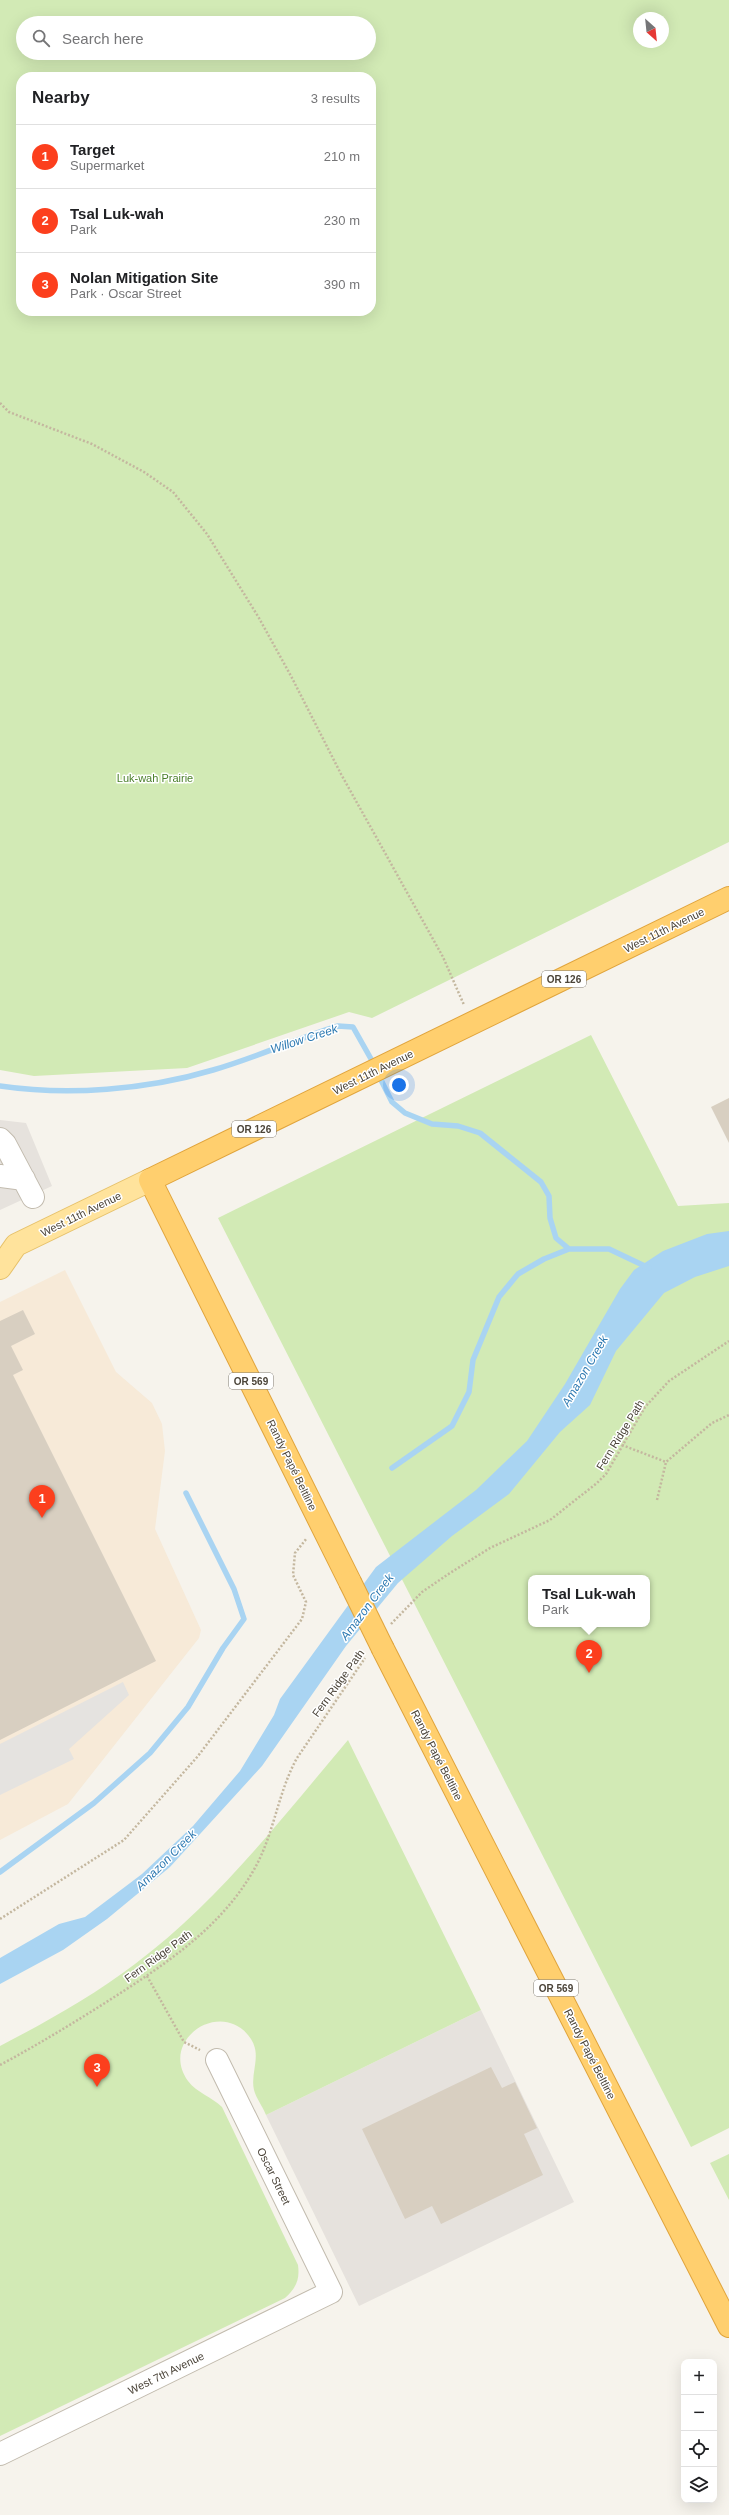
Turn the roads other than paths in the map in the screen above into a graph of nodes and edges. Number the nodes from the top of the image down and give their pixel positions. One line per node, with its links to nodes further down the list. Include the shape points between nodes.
1 (729, 898): 4 (highway, West 11th Avenue / OR 126)
2 (0, 1139): 3 (street, via 29,1188)
3 (0, 1176)
4 (150, 1180): 5 (main road, West 11th Avenue / OR 126); 9 (highway, Randy Papé Beltline / OR 569, bridge, via 350,1582 376,1651)
5 (8, 1244): 6 (main road, West 11th Avenue / OR 126)
6 (0, 1268)
7 (217, 2060): 8 (street, Oscar Street)
8 (331, 2292): 10 (street, West 7th Avenue)
9 (729, 2326)
10 (0, 2454)

